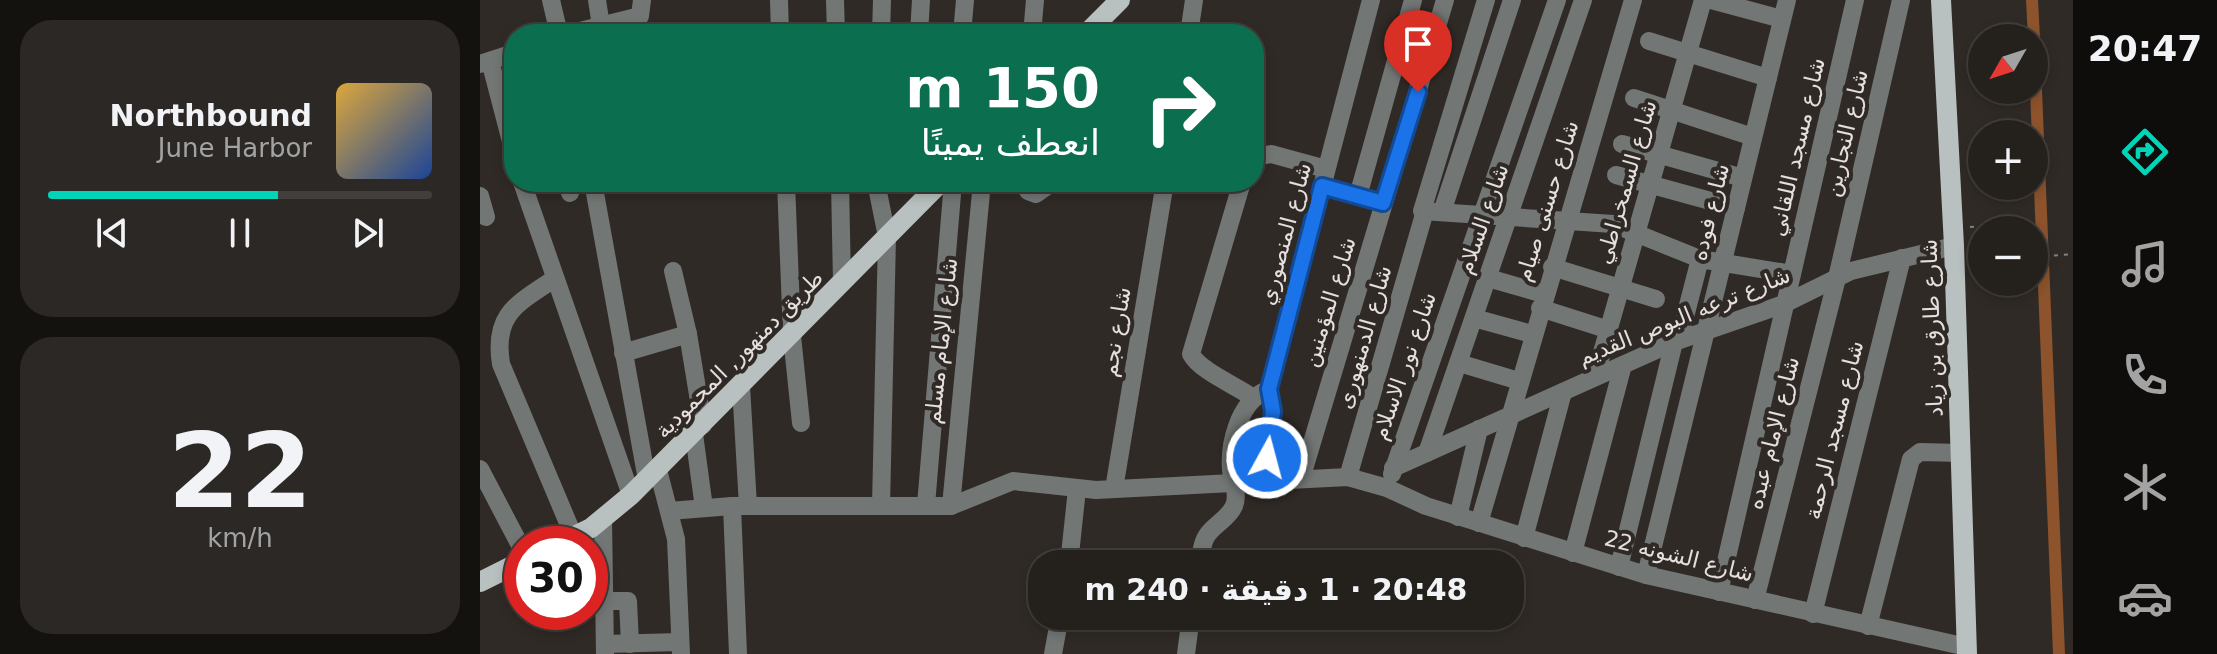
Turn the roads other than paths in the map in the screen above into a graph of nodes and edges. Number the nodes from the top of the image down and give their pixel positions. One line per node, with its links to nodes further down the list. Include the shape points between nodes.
1 (551, 0): 27 (street)
2 (597, 0): 28 (street)
3 (642, 0): 29 (street, via 640,16)
4 (779, 0): 30 (street)
5 (835, 0): 31 (street)
6 (882, 0): 32 (street)
7 (921, 0): 33 (street)
8 (965, 0): 34 (street)
9 (1035, 0): 35 (street)
10 (1194, 0): 37 (street)
11 (1371, 0): 50 (street, شارع المنصوري)
12 (1413, 0): 64 (street)
13 (1445, 0): 65 (street, شارع المؤمنين)
14 (1486, 0): 67 (street, شارع الدمنهورى)
15 (1512, 0): 67 (street)
16 (1557, 0): 68 (street, شارع نور الاسلام)
17 (1583, 0): 70 (street, شارع السلام)
18 (1633, 0): 71 (street, شارع حسنى صيام)
19 (1703, 0): 39 (street, شارع السمخراطي)
20 (1711, 0): 26 (street)
21 (1787, 0): 26 (street, شارع فوده)
22 (1855, 0): 80 (street, شارع مسجد اللقاني)
23 (1901, 0): 82 (street, شارع النجارين)
24 (1941, 0): 74 (main road, شارع طارق بن زياد)
25 (1114, 3): 36 (main road)
26 (1782, 19): 41 (street, شارع فوده)
27 (557, 24)
28 (601, 24)
29 (609, 24)
30 (780, 24)
31 (836, 24)
32 (881, 24)
33 (920, 24)
34 (963, 24)
35 (1033, 24)
36 (1095, 24)
37 (1190, 24)
38 (1649, 41): 39 (street)
39 (1688, 53): 41 (street); 43 (street, شارع السمخراطي)
40 (485, 62): 44 (street)
41 (1768, 78): 45 (street, شارع فوده)
42 (1634, 98): 43 (street)
43 (1672, 110): 45 (street); 48 (street, شارع السمخراطي)
44 (504, 122)
45 (1753, 137): 51 (street, شارع فوده)
46 (1622, 144): 48 (street)
47 (1264, 155): 50 (street)
48 (1659, 155): 51 (street); 52 (street, شارع السمخراطي)
49 (1616, 175): 52 (street)
50 (1324, 178): 64 (street); 103 (street, شارع المنصوري)
51 (1743, 178): 66 (street, شارع فوده)
52 (1650, 185): 66 (street); 72 (street, شارع السمخراطي)
53 (525, 192): 83 (street)
54 (595, 192): 96 (street)
55 (786, 192): 94 (street)
56 (840, 192): 84 (street)
57 (878, 192): 73 (street)
58 (921, 192): 73 (main road, طريق دمنهور, المحمودية)
59 (952, 192): 121 (street)
60 (981, 192): 124 (street, شارع الإمام مسلم)
61 (1163, 192): 119 (street, شارع نجم)
62 (1239, 192): 103 (street, via 1191,354 1197,366)
63 (480, 196): 69 (street)
64 (1358, 196): 65 (street)
65 (1383, 203): 114 (street, شارع المؤمنين)
66 (1736, 208): 77 (street, شارع فوده)
67 (1430, 212): 68 (street); 113 (street, شارع الدمنهورى)
68 (1482, 215): 70 (street); 110 (street, شارع نور الاسلام)
69 (486, 217)
70 (1510, 218): 71 (street); 81 (street, شارع السلام)
71 (1565, 222): 72 (street, via 1601,222); 78 (street, شارع حسنى صيام)
72 (1637, 234): 76 (street); 85 (street, شارع السمخراطي)
73 (887, 237): 84 (main road, طريق دمنهور, المحمودية); 123 (street)
74 (1954, 237): 75 (street, شارع ترعه البوص القديم); 109 (main road, شارع طارق بن زياد)
75 (1902, 258): 82 (street, شارع ترعه البوص القديم); 145 (street, شارع مسجد الرحمة)
76 (1700, 259): 77 (street); 95 (street, شارع فوده)
77 (1722, 263): 80 (street); 91 (street, شارع فوده)
78 (1552, 267): 85 (street); 87 (street, شارع حسنى صيام)
79 (673, 271): 92 (street)
80 (1792, 274): 88 (street, شارع مسجد اللقاني)
81 (1488, 278): 87 (street); 89 (street, شارع السلام)
82 (1837, 278): 88 (street, شارع ترعه البوص القديم); 143 (street, شارع الإمام عبده)
83 (554, 279): 120 (street); 131 (street, via 509,310 497,342)
84 (842, 283): 94 (main road, طريق دمنهور, المحمودية)
85 (1621, 288): 86 (street); 90 (street, شارع السمخراطي)
86 (1656, 299)
87 (1542, 301): 90 (street); 93 (street, شارع حسنى صيام)
88 (1784, 304): 91 (street, شارع ترعه البوص القديم); 142 (street, شارع مسجد اللقاني)
89 (1474, 318): 93 (street); 97 (street, شارع السلام)
90 (1609, 330): 99 (street, شارع السمخراطي)
91 (1705, 332): 95 (street, شارع ترعه البوص القديم); 140 (street, شارع فوده)
92 (688, 334): 96 (street); 107 (street)
93 (1532, 334): 100 (street, شارع حسنى صيام)
94 (792, 336): 101 (main road, طريق دمنهور, المحمودية); 105 (street)
95 (1676, 341): 98 (street, شارع ترعه البوص القديم); 138 (street, شارع فوده)
96 (623, 353): 112 (street)
97 (1459, 363): 100 (street); 108 (street, شارع السلام)
98 (1623, 365): 99 (street, شارع ترعه البوص القديم); 137 (street)
99 (1595, 377): 102 (street, شارع ترعه البوص القديم)
100 (1519, 381): 104 (street, شارع حسنى صيام)
101 (741, 386): 107 (main road, طريق دمنهور, المحمودية); 122 (street)
102 (1563, 392): 104 (street, شارع ترعه البوص القديم); 134 (street)
103 (1261, 393): 115 (street, شارع المنصوري, via 1273,411); 116 (street, via 1235,430 1231,467)
104 (1508, 416): 106 (street, شارع ترعه البوص القديم); 129 (street, شارع حسنى صيام)
105 (801, 423)
106 (1479, 429): 108 (street, شارع ترعه البوص القديم); 127 (street)
107 (698, 430): 112 (main road, طريق دمنهور, المحمودية); 125 (street)
108 (1427, 453): 110 (street, شارع ترعه البوص القديم)
109 (1961, 453): 146 (street, via 1920,452 1911,459); 152 (main road, شارع طارق بن زياد)
110 (1393, 468): 117 (street, شارع نور الاسلام)
111 (480, 469): 130 (street)
112 (652, 475): 120 (main road, طريق دمنهور, المحمودية); 126 (street)
113 (1348, 477): 114 (street, شارع الشونه 22); 117 (street, شارع الشونه 22)
114 (1301, 479): 115 (street, شارع الشونه 22)
115 (1264, 482): 116 (street, شارع الشونه 22)
116 (1236, 483): 119 (street, شارع الشونه 22); 136 (street, via 1234,506 1207,535)
117 (1387, 488): 127 (street, شارع الشونه 22)
118 (1077, 489): 119 (street, شارع الشونه 22); 124 (street, شارع الشونه 22, via 1013,481); 135 (street)
119 (1114, 489)
120 (631, 495): 128 (main road, طريق دمنهور, المحمودية)
121 (926, 505): 123 (street); 124 (street)
122 (740, 506): 123 (street); 125 (street); 153 (street)
123 (881, 506)
124 (951, 506)
125 (704, 508): 126 (street)
126 (669, 511): 150 (street, via 676,539)
127 (1458, 517): 129 (street, شارع الشونه 22)
128 (603, 518): 132 (main road, طريق دمنهور, المحمودية); 133 (street)
129 (1479, 523): 134 (street, شارع الشونه 22)
130 (510, 526)
131 (561, 526)
132 (590, 526)
133 (603, 526)
134 (1524, 538): 137 (street, شارع الشونه 22)
135 (1070, 550)
136 (1203, 550)
137 (1573, 553): 138 (street, شارع الشونه 22)
138 (1619, 567): 140 (street, شارع الشونه 22)
139 (504, 570): 141 (main road)
140 (1646, 575): 142 (street, شارع الشونه 22)
141 (480, 582)
142 (1719, 592): 143 (street, شارع الشونه 22)
143 (1755, 600): 145 (street, شارع الشونه 22)
144 (608, 601): 149 (street, via 628,601)
145 (1813, 614): 146 (street, شارع الشونه 22)
146 (1868, 626): 152 (street, شارع الشونه 22)
147 (1057, 630): 154 (street)
148 (1189, 630): 155 (street)
149 (630, 644): 150 (street); 151 (street)
150 (681, 648)
151 (605, 649)
152 (1967, 651)
153 (738, 654)
154 (1053, 654)
155 (1186, 654)

